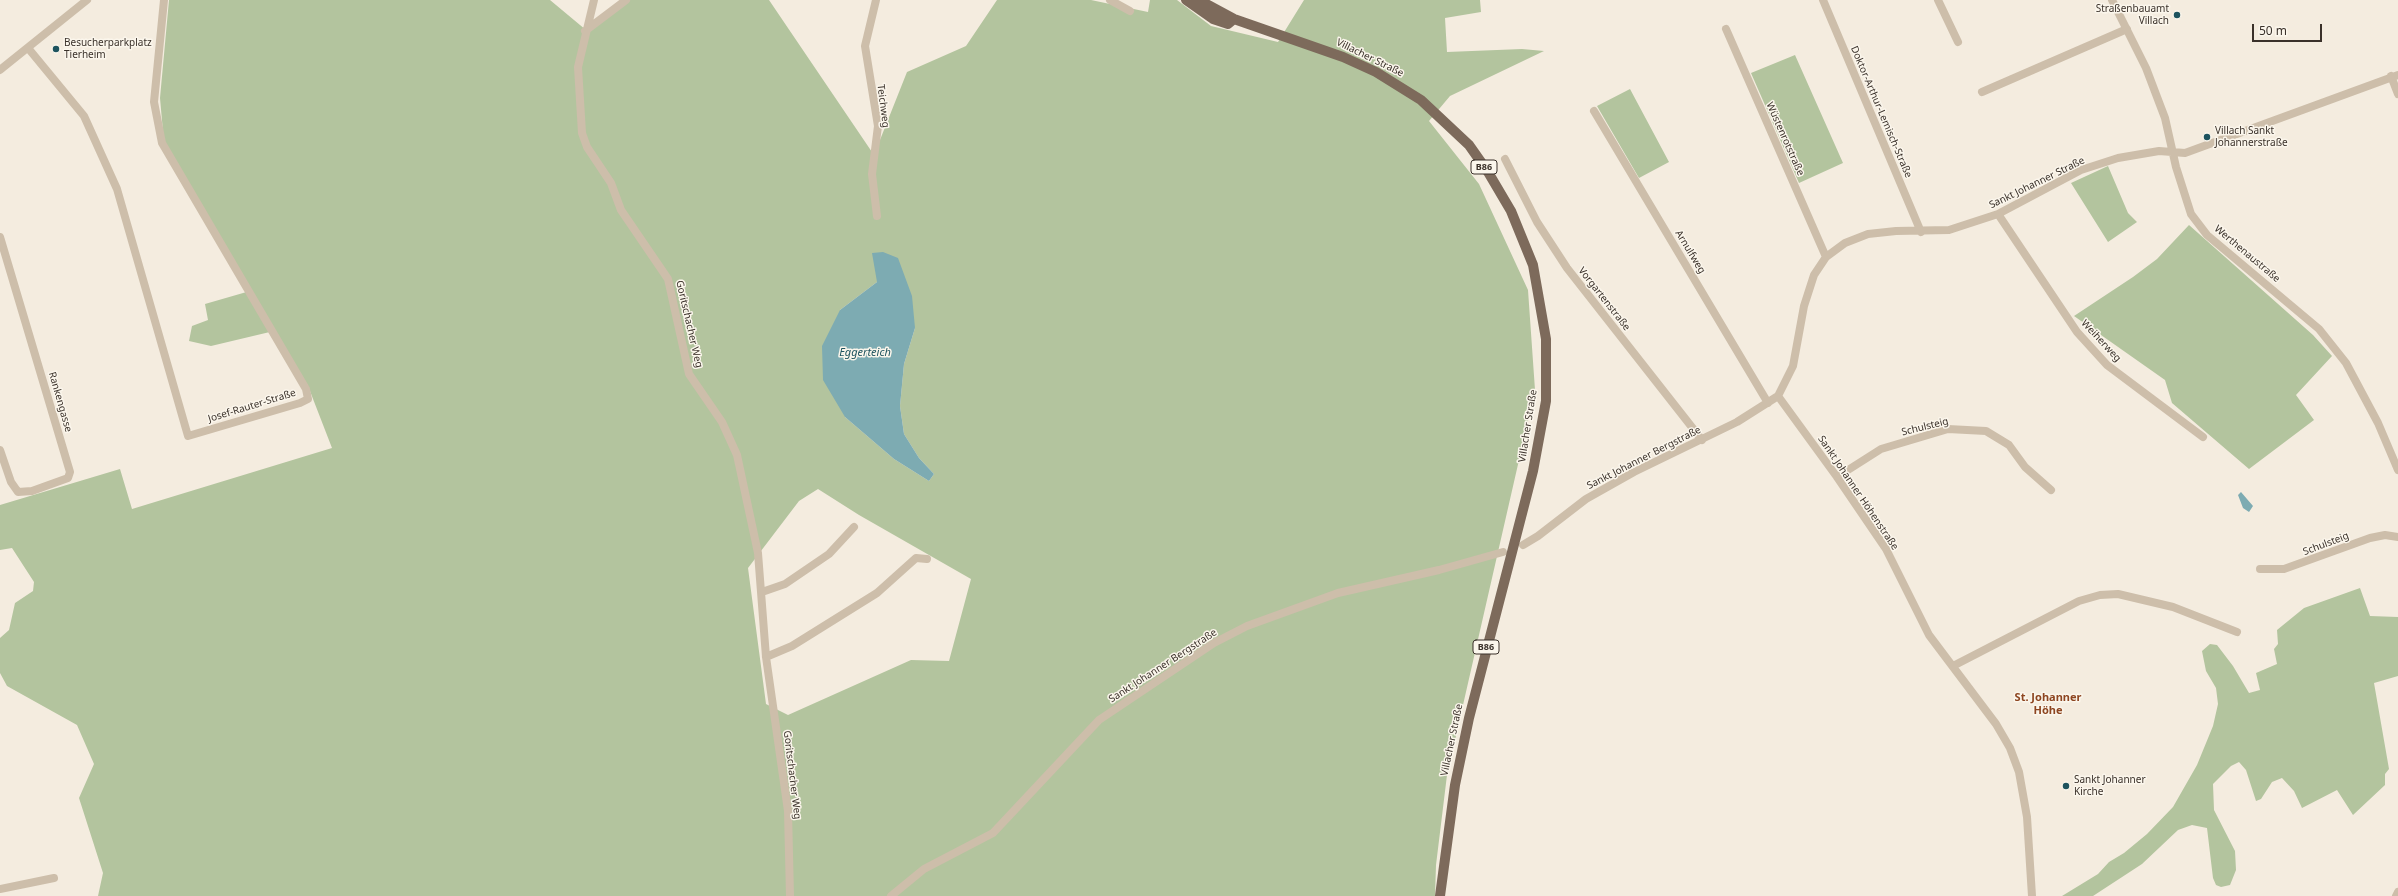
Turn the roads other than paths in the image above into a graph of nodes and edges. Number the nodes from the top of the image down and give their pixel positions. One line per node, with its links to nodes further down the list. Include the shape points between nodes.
1 (87, 0): 18 (street)
2 (164, 0): 18 (street, Josef-Rauter-Straße, via 154,102 162,143 306,389 308,399 300,403 188,436 117,189 84,116)
3 (594, 0): 16 (street, Goritschacher Weg)
4 (626, 0): 16 (street)
5 (876, 0): 27 (street, Teichweg, via 865,46 878,126 872,174)
6 (1110, 0): 12 (street)
7 (1186, 0): 13 (main road, B86, via 1213,19 1228,24)
8 (1199, 0): 13 (main road, B86)
9 (1823, 0): 28 (street, Doktor-Arthur-Lemisch-Straße)
10 (2112, 0): 15 (street, Werthenaustraße)
11 (1940, 1): 17 (street)
12 (1130, 11)
13 (1234, 19): 54 (main road, Villacher Straße / B86, via 1343,57 1401,86 1427,105 1469,145 1488,172 1511,211 1533,265 1546,339 1546,401 1541,434 1469,718 1455,785)
14 (1726, 29): 30 (street, Wüstenrotstraße)
15 (2127, 29): 21 (street); 24 (street, Werthenaustraße, via 2146,68 2165,118)
16 (585, 31): 45 (street, Goritschacher Weg, via 578,67 582,133 587,147 612,183 621,210 668,279 689,374 722,422 737,455 758,553)
17 (1958, 42)
18 (28, 48): 19 (street)
19 (0, 70)
20 (2395, 76): 22 (street); 24 (street, Sankt Johanner Straße, via 2185,153)
21 (1982, 92)
22 (2398, 94)
23 (1594, 111): 32 (street, Arnulfweg)
24 (2172, 152): 26 (street, Sankt Johanner Straße, via 2159,151 2118,158 2081,170); 36 (street, Werthenaustraße, via 2191,214 2207,234 2319,329 2346,362 2378,423)
25 (1505, 159): 34 (street, Vorgartenstraße, via 1537,222 1567,268)
26 (1998, 214): 28 (street, Sankt Johanner Straße, via 1949,230); 33 (street, Weiherweg, via 2082,338 2107,365)
27 (877, 216)
28 (1921, 232): 30 (street, Sankt Johanner Straße, via 1896,230 1868,234 1845,243)
29 (0, 237): 35 (street, Rankengasse, via 70,472 68,478 32,491 18,492 11,482)
30 (1826, 257): 31 (street, Sankt Johanner Straße, via 1814,275 1804,306 1793,366)
31 (1778, 396): 32 (street, Sankt Johanner Bergstraße); 37 (street, Sankt Johanner Höhenstraße)
32 (1768, 402): 34 (street, Sankt Johanner Bergstraße, via 1738,422)
33 (2203, 436)
34 (1702, 440): 41 (street, Sankt Johanner Bergstraße, via 1634,472 1586,499)
35 (0, 450)
36 (2398, 470)
37 (1837, 477): 38 (street, Schulsteig, via 1881,449 1948,429 1986,431 2009,445 2025,467); 48 (street, Sankt Johanner Höhenstraße, via 1886,549 1929,635)
38 (2051, 490)
39 (854, 527): 45 (street, via 829,554 785,584)
40 (2398, 537): 44 (street, Schulsteig, via 2385,535 2370,538 2284,569)
41 (1523, 545)
42 (1502, 552): 53 (street, Sankt Johanner Bergstraße, via 1439,570 1338,593 1247,626 1214,643 1099,720 993,833 924,869)
43 (927, 559): 47 (street, via 916,558 877,593 792,646)
44 (2260, 569)
45 (762, 592): 47 (street, Goritschacher Weg)
46 (2237, 632): 48 (street, via 2173,607 2118,594 2100,595 2079,601)
47 (766, 657): 52 (street, Goritschacher Weg, via 788,811)
48 (1953, 666): 55 (street, Sankt Johanner Höhenstraße, via 1996,724 2010,748 2019,772 2027,818)
49 (54, 878): 50 (street)
50 (0, 889)
51 (2398, 892): 56 (street)
52 (790, 896)
53 (891, 896)
54 (1440, 896)
55 (2032, 896)
56 (2396, 896)

